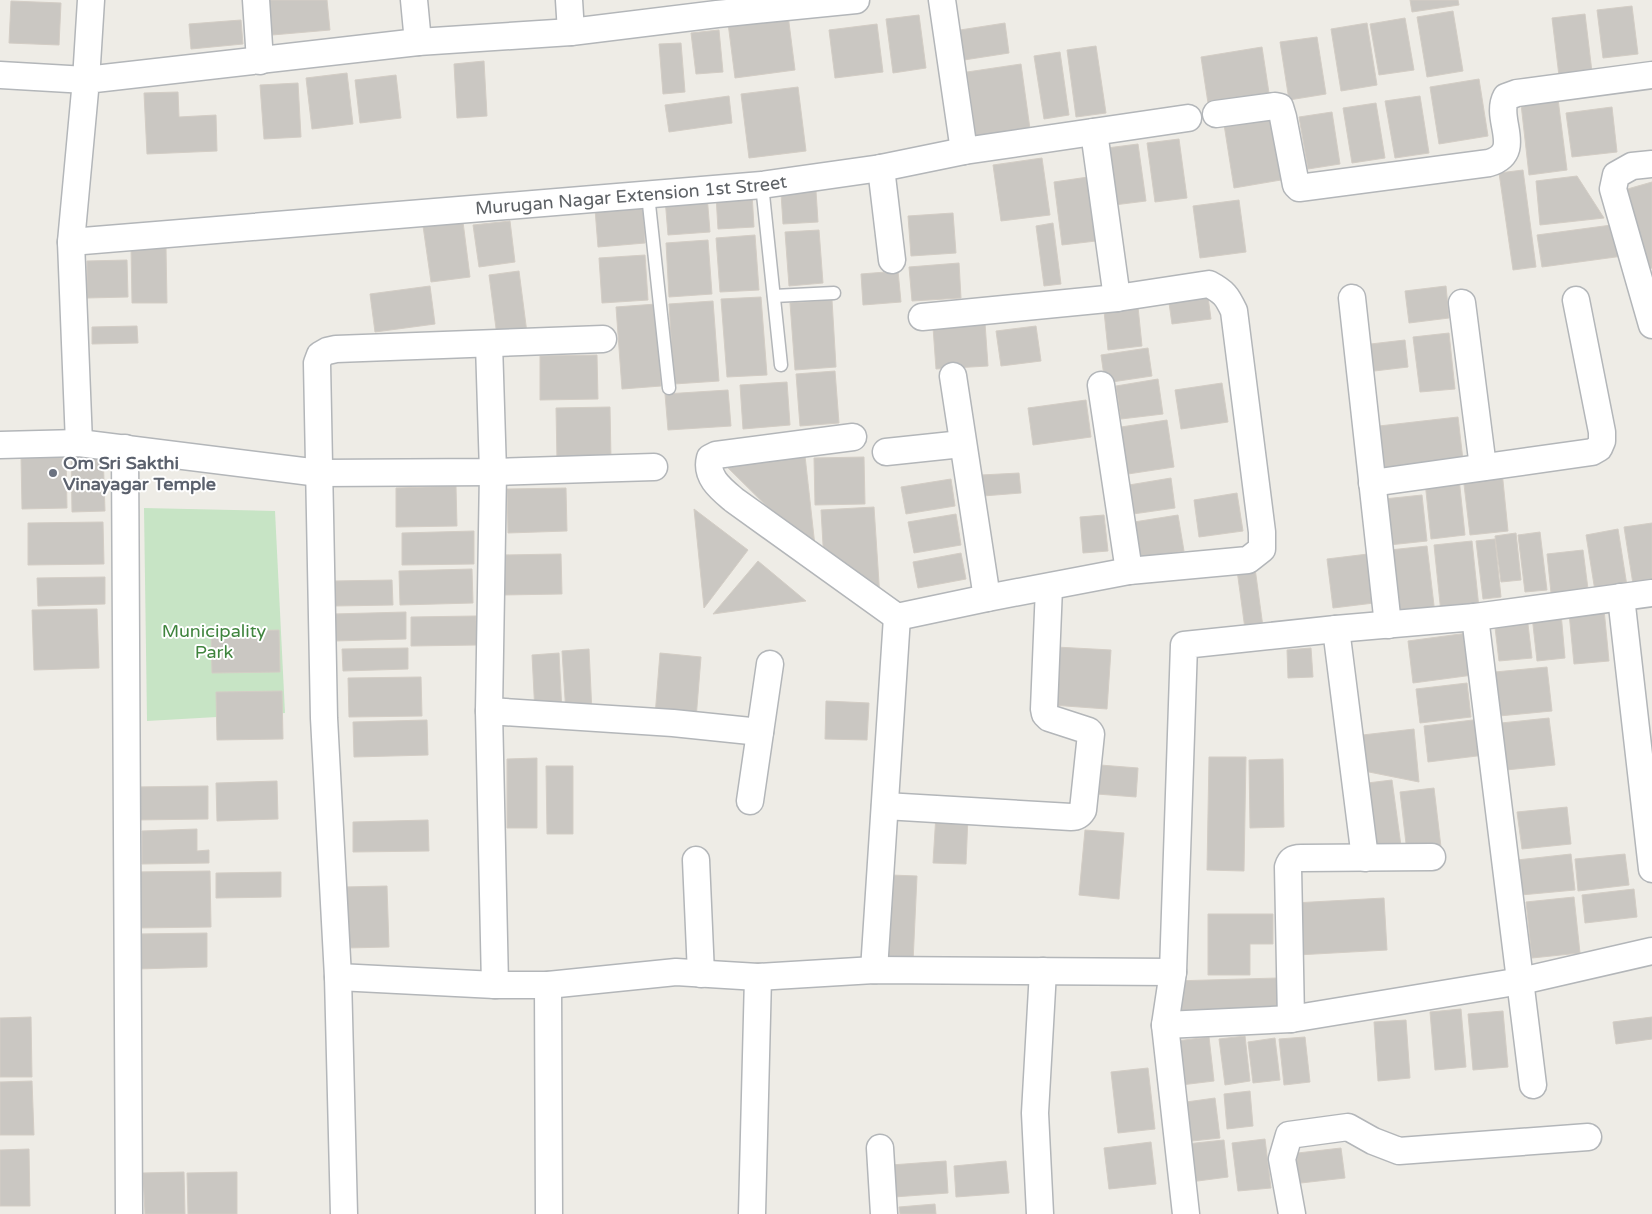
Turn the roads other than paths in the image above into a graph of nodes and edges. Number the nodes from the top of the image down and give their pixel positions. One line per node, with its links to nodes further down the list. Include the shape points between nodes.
1 (91, 0): 13 (street)
2 (256, 0): 10 (street)
3 (414, 0): 9 (street)
4 (569, 0): 8 (street)
5 (856, 0): 7 (street)
6 (942, 0): 17 (street)
7 (716, 7): 8 (street)
8 (572, 32): 9 (street)
9 (418, 42): 10 (street)
10 (260, 61): 13 (street)
11 (0, 75): 13 (street)
12 (1652, 75): 14 (street, via 1506,97 1502,108 1507,145 1503,154 1489,163 1299,188 1280,107)
13 (86, 80): 22 (street)
14 (1216, 114)
15 (1188, 118): 16 (street, Murugan Nagar Extension 1st Street)
16 (1094, 132): 17 (street, Murugan Nagar Extension 1st Street); 27 (street)
17 (964, 151): 19 (street, Murugan Nagar Extension 1st Street)
18 (1652, 164): 24 (street, via 1632,166 1616,175 1613,189)
19 (881, 168): 20 (street, Murugan Nagar Extension 1st Street); 23 (street)
20 (762, 185): 21 (street, Murugan Nagar Extension 1st Street); 26 (lane)
21 (648, 195): 22 (street, Murugan Nagar Extension 1st Street); 38 (lane)
22 (71, 242): 40 (street)
23 (892, 260)
24 (1646, 281): 32 (street)
25 (834, 293): 26 (lane)
26 (774, 296): 35 (lane)
27 (1117, 298): 31 (street); 50 (street, via 1209,284 1229,298 1234,311 1262,532 1262,549 1248,560)
28 (1352, 298): 49 (street)
29 (1576, 300): 46 (street, via 1602,432 1599,448 1585,454)
30 (1462, 303): 46 (street)
31 (922, 317)
32 (1652, 325)
33 (603, 339): 34 (street)
34 (489, 344): 47 (street); 48 (street, via 336,349 320,355 316,370)
35 (781, 365)
36 (953, 376): 41 (street)
37 (1102, 385): 50 (street)
38 (669, 388)
39 (853, 436): 56 (street, via 716,455 710,458 708,466 718,486 734,500)
40 (79, 443): 42 (street); 43 (street)
41 (962, 444): 44 (street); 54 (street)
42 (0, 445)
43 (124, 448): 48 (street); 83 (street)
44 (886, 452)
45 (654, 467): 47 (street)
46 (1483, 467): 49 (street)
47 (493, 472): 48 (street); 60 (street)
48 (319, 473): 73 (street, via 324,718)
49 (1372, 483): 57 (street)
50 (1129, 571): 51 (street)
51 (1049, 586): 54 (street); 63 (street, via 1045,714 1091,734 1080,815)
52 (1652, 593): 53 (street)
53 (1621, 597): 55 (street); 67 (street)
54 (987, 598): 56 (street)
55 (1475, 616): 57 (street); 75 (street)
56 (897, 618): 63 (street)
57 (1388, 625): 58 (street)
58 (1336, 629): 65 (street); 71 (street, via 1184,645)
59 (770, 664): 61 (street)
60 (489, 711): 61 (street); 76 (street)
61 (760, 732): 62 (street)
62 (750, 802)
63 (885, 806): 69 (street)
64 (1432, 857): 65 (street)
65 (1365, 858): 78 (street, via 1295,858 1290,862)
66 (696, 860): 72 (street)
67 (1652, 869)
68 (1652, 951): 75 (street)
69 (874, 970): 70 (street); 74 (street)
70 (1042, 971): 71 (street); 88 (street, via 1035,1113)
71 (1173, 972): 79 (street)
72 (701, 974): 74 (street); 77 (street, via 676,972)
73 (338, 977): 76 (street); 84 (street)
74 (758, 977): 86 (street)
75 (1521, 981): 78 (street); 80 (street)
76 (495, 985): 77 (street)
77 (548, 985): 85 (street)
78 (1291, 1019): 79 (street)
79 (1164, 1025): 89 (street)
80 (1533, 1085)
81 (1588, 1137): 90 (street, via 1399,1152 1348,1127 1290,1135 1282,1159)
82 (880, 1148): 87 (street)
83 (129, 1214)
84 (344, 1214)
85 (549, 1214)
86 (752, 1214)
87 (884, 1214)
88 (1040, 1214)
89 (1186, 1214)
90 (1292, 1214)

